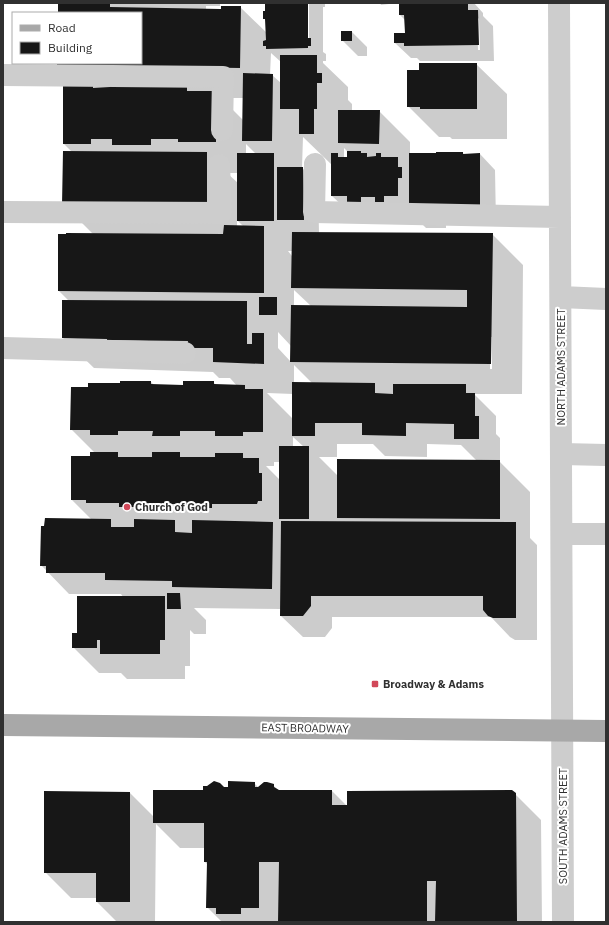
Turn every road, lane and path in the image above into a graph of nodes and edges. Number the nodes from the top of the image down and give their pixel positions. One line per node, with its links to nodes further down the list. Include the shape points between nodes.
1 (559, 3): 7 (street, NORTH ADAMS STREET)
2 (3, 75): 3 (street, via 223,77)
3 (222, 130)
4 (315, 164): 7 (street, via 314,212)
5 (220, 165): 6 (street, via 221,213)
6 (3, 212)
7 (560, 217): 8 (street, NORTH ADAMS STREET)
8 (561, 297): 9 (street); 12 (street, NORTH ADAMS STREET)
9 (606, 299)
10 (3, 348): 11 (street)
11 (185, 353)
12 (562, 454): 13 (street); 14 (street, NORTH ADAMS STREET)
13 (606, 455)
14 (562, 534): 15 (street); 17 (street, NORTH ADAMS STREET)
15 (606, 534)
16 (3, 725): 17 (main road, EAST BROADWAY)
17 (562, 730): 18 (main road, EAST BROADWAY); 19 (street, SOUTH ADAMS STREET)
18 (606, 731)
19 (563, 922)

